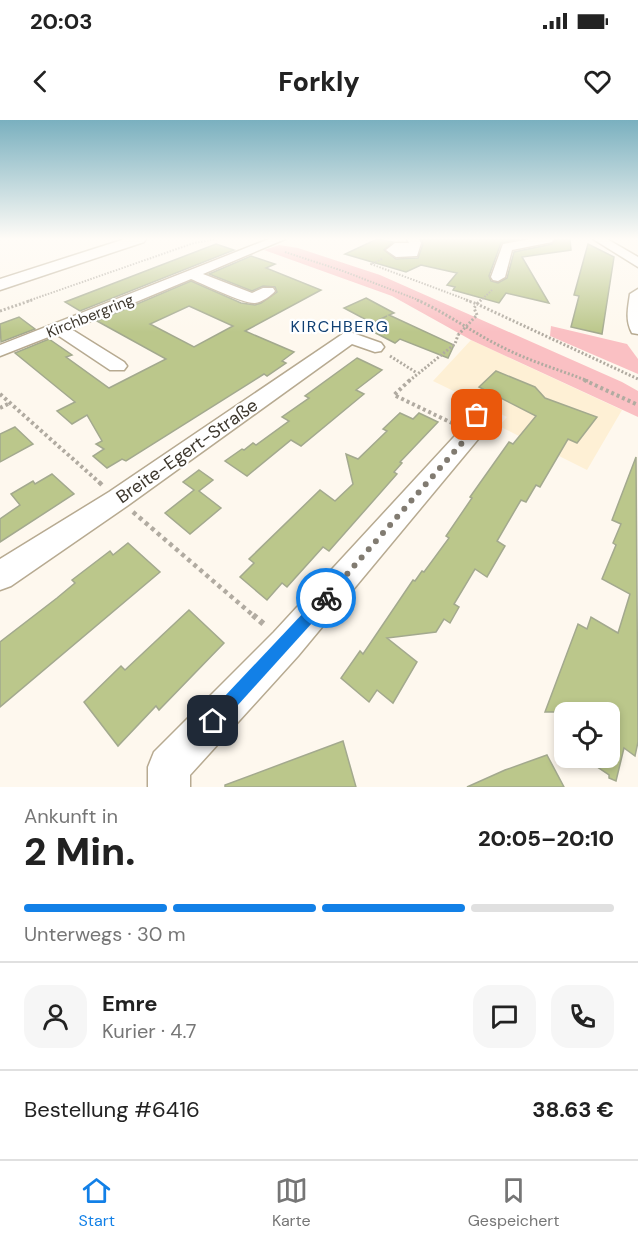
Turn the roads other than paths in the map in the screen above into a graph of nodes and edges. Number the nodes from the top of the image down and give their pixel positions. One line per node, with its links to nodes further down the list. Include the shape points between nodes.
1 (45, 270): 6 (main road)
2 (204, 270): 4 (street, Kirchbergring)
3 (500, 270): 5 (street)
4 (192, 275): 7 (street, via 253,299); 9 (street, Kirchbergring)
5 (496, 282)
6 (0, 285)
7 (268, 291)
8 (638, 294): 10 (street)
9 (58, 328): 12 (street, Kirchbergring); 13 (street)
10 (638, 329)
11 (375, 347): 15 (street, Breite-Egert-Straße, via 350,337)
12 (0, 351)
13 (117, 366)
14 (474, 423): 16 (street, via 286,644 169,767)
15 (0, 576)
16 (169, 787)

